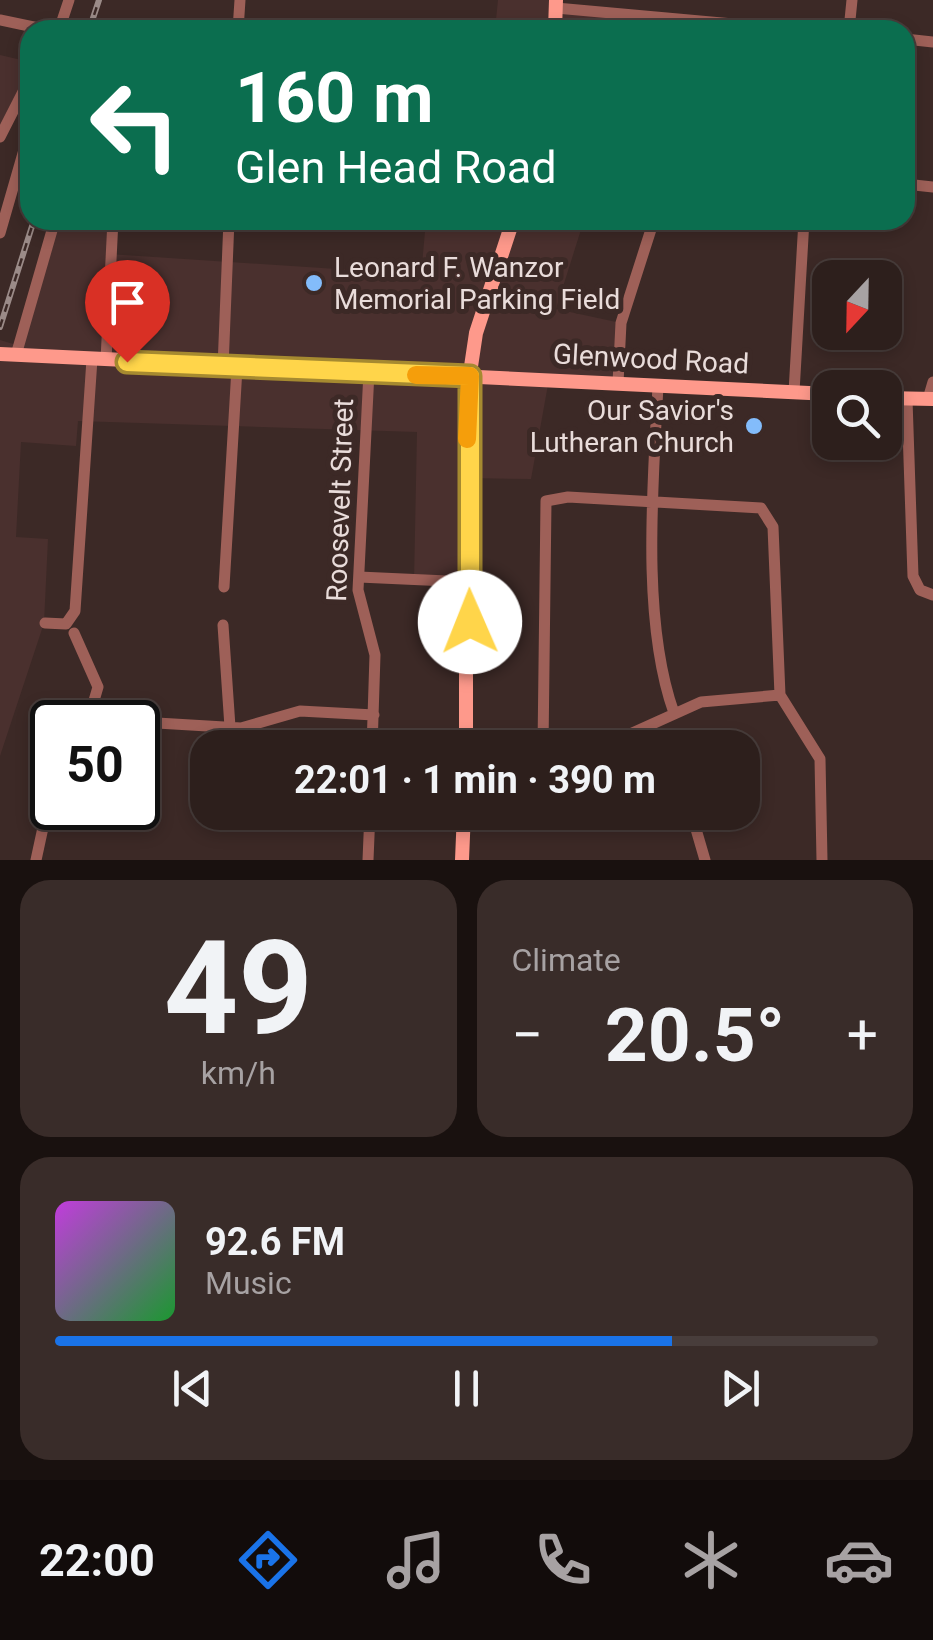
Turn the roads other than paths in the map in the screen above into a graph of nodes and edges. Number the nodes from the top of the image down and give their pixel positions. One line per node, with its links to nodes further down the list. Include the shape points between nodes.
1 (556, 4): 2 (street)
2 (706, 20)
3 (20, 98): 4 (street)
4 (0, 138)
5 (20, 164): 12 (street)
6 (51, 230): 13 (street)
7 (112, 230): 14 (street)
8 (229, 230): 15 (street)
9 (509, 230): 17 (main road, via 476,333)
10 (651, 230): 19 (street, via 621,323)
11 (803, 230): 21 (street)
12 (0, 233)
13 (8, 354): 14 (main road, Glenwood Road)
14 (99, 360): 15 (main road, Glenwood Road); 31 (street, via 75,612 66,624)
15 (230, 367): 16 (main road, Glenwood Road); 29 (street)
16 (369, 372): 17 (main road, Glenwood Road); 27 (street, Roosevelt Street)
17 (470, 376): 19 (main road, Glenwood Road); 28 (main road)
18 (933, 382): 23 (street)
19 (618, 383): 20 (main road, Glenwood Road)
20 (658, 386): 21 (main road, Glenwood Road); 26 (street)
21 (794, 392): 22 (main road, Glenwood Road)
22 (812, 393)
23 (930, 399): 25 (main road)
24 (902, 400): 25 (main road)
25 (907, 400): 30 (street, via 913,576 920,590)
26 (654, 501): 34 (street, via 752,506 770,517); 36 (street, via 659,664); 42 (street, via 546,502)
27 (359, 577): 28 (street); 37 (street, Roosevelt Street, via 359,608 375,655)
28 (468, 582): 41 (main road)
29 (224, 586)
30 (933, 595)
31 (45, 623)
32 (223, 626): 39 (street)
33 (74, 633): 35 (street, via 98,687)
34 (780, 695): 36 (street, via 722,697); 52 (street, via 820,758)
35 (94, 700)
36 (674, 713): 43 (street)
37 (374, 715): 39 (street, via 300,711); 40 (street, Roosevelt Street)
38 (160, 724): 39 (street)
39 (230, 727)
40 (373, 730)
41 (466, 730)
42 (543, 730)
43 (641, 730)
44 (42, 830): 48 (street)
45 (369, 830): 49 (street)
46 (463, 830): 50 (main road)
47 (697, 830): 51 (street)
48 (36, 860)
49 (368, 860)
50 (462, 860)
51 (705, 860)
52 (822, 860)

